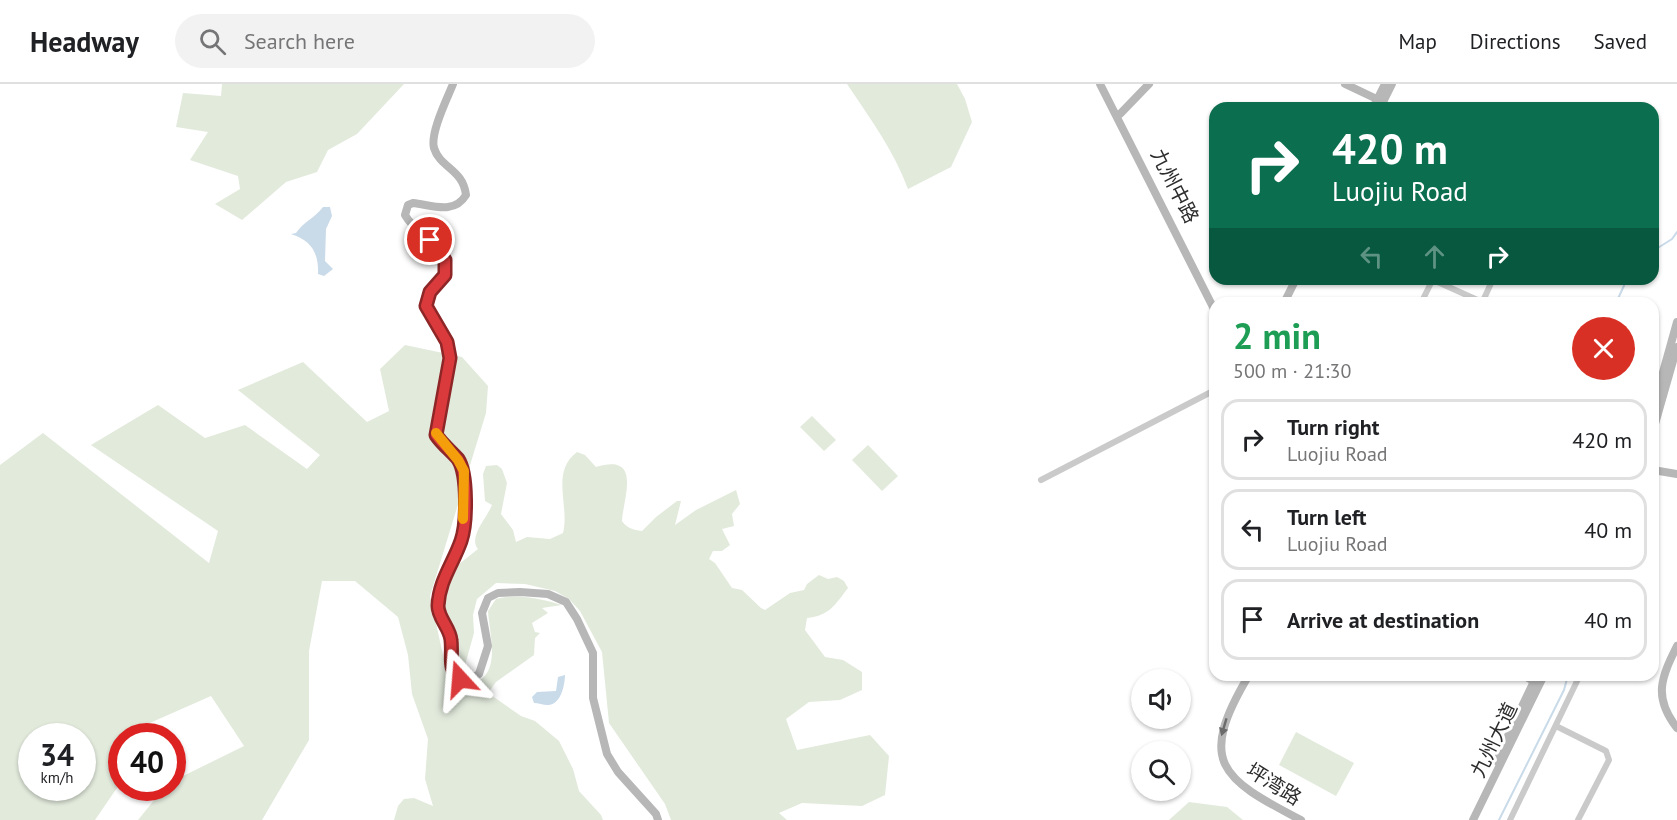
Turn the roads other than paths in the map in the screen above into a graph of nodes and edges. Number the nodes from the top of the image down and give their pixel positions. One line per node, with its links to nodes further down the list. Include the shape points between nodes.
1 (453, 84): 31 (street, via 435,132 434,148 459,174 466,195 447,208 413,203 408,205 405,215 439,248 445,260 445,275 430,292 426,306 447,342 450,358 436,435 464,471 462,540 445,573 438,609 450,631 452,667 454,674 466,681 479,674 488,646 482,613 489,598 498,593 520,592 558,596 574,613 592,653 593,698 607,754)
2 (1100, 84): 15 (street)
3 (1104, 84): 11 (street, 九州中路)
4 (1149, 84): 11 (street)
5 (1345, 84): 8 (street)
6 (1385, 84): 9 (street)
7 (1392, 84): 10 (street)
8 (1374, 102)
9 (1380, 102)
10 (1381, 102)
11 (1120, 114): 13 (street, 九州中路)
12 (1444, 285): 14 (street)
13 (1214, 297)
14 (1470, 297)
15 (1209, 299)
16 (1677, 322): 18 (street)
17 (1677, 347): 20 (street)
18 (1659, 386)
19 (1209, 393): 23 (street)
20 (1659, 409)
21 (1659, 471): 22 (street)
22 (1677, 474)
23 (1041, 480)
24 (1677, 646): 30 (street, via 1664,673 1661,694)
25 (1246, 681): 32 (street, 坪湾路, one-way to 32, via 1226,718 1221,738 1222,759 1229,775 1246,790)
26 (1537, 681): 33 (street)
27 (1537, 681): 34 (street, 九州大道)
28 (1577, 681): 29 (street)
29 (1556, 726): 35 (street); 36 (street, via 1606,751 1609,760)
30 (1677, 728)
31 (658, 820)
32 (1301, 820)
33 (1468, 820)
34 (1473, 820)
35 (1510, 820)
36 (1578, 820)

